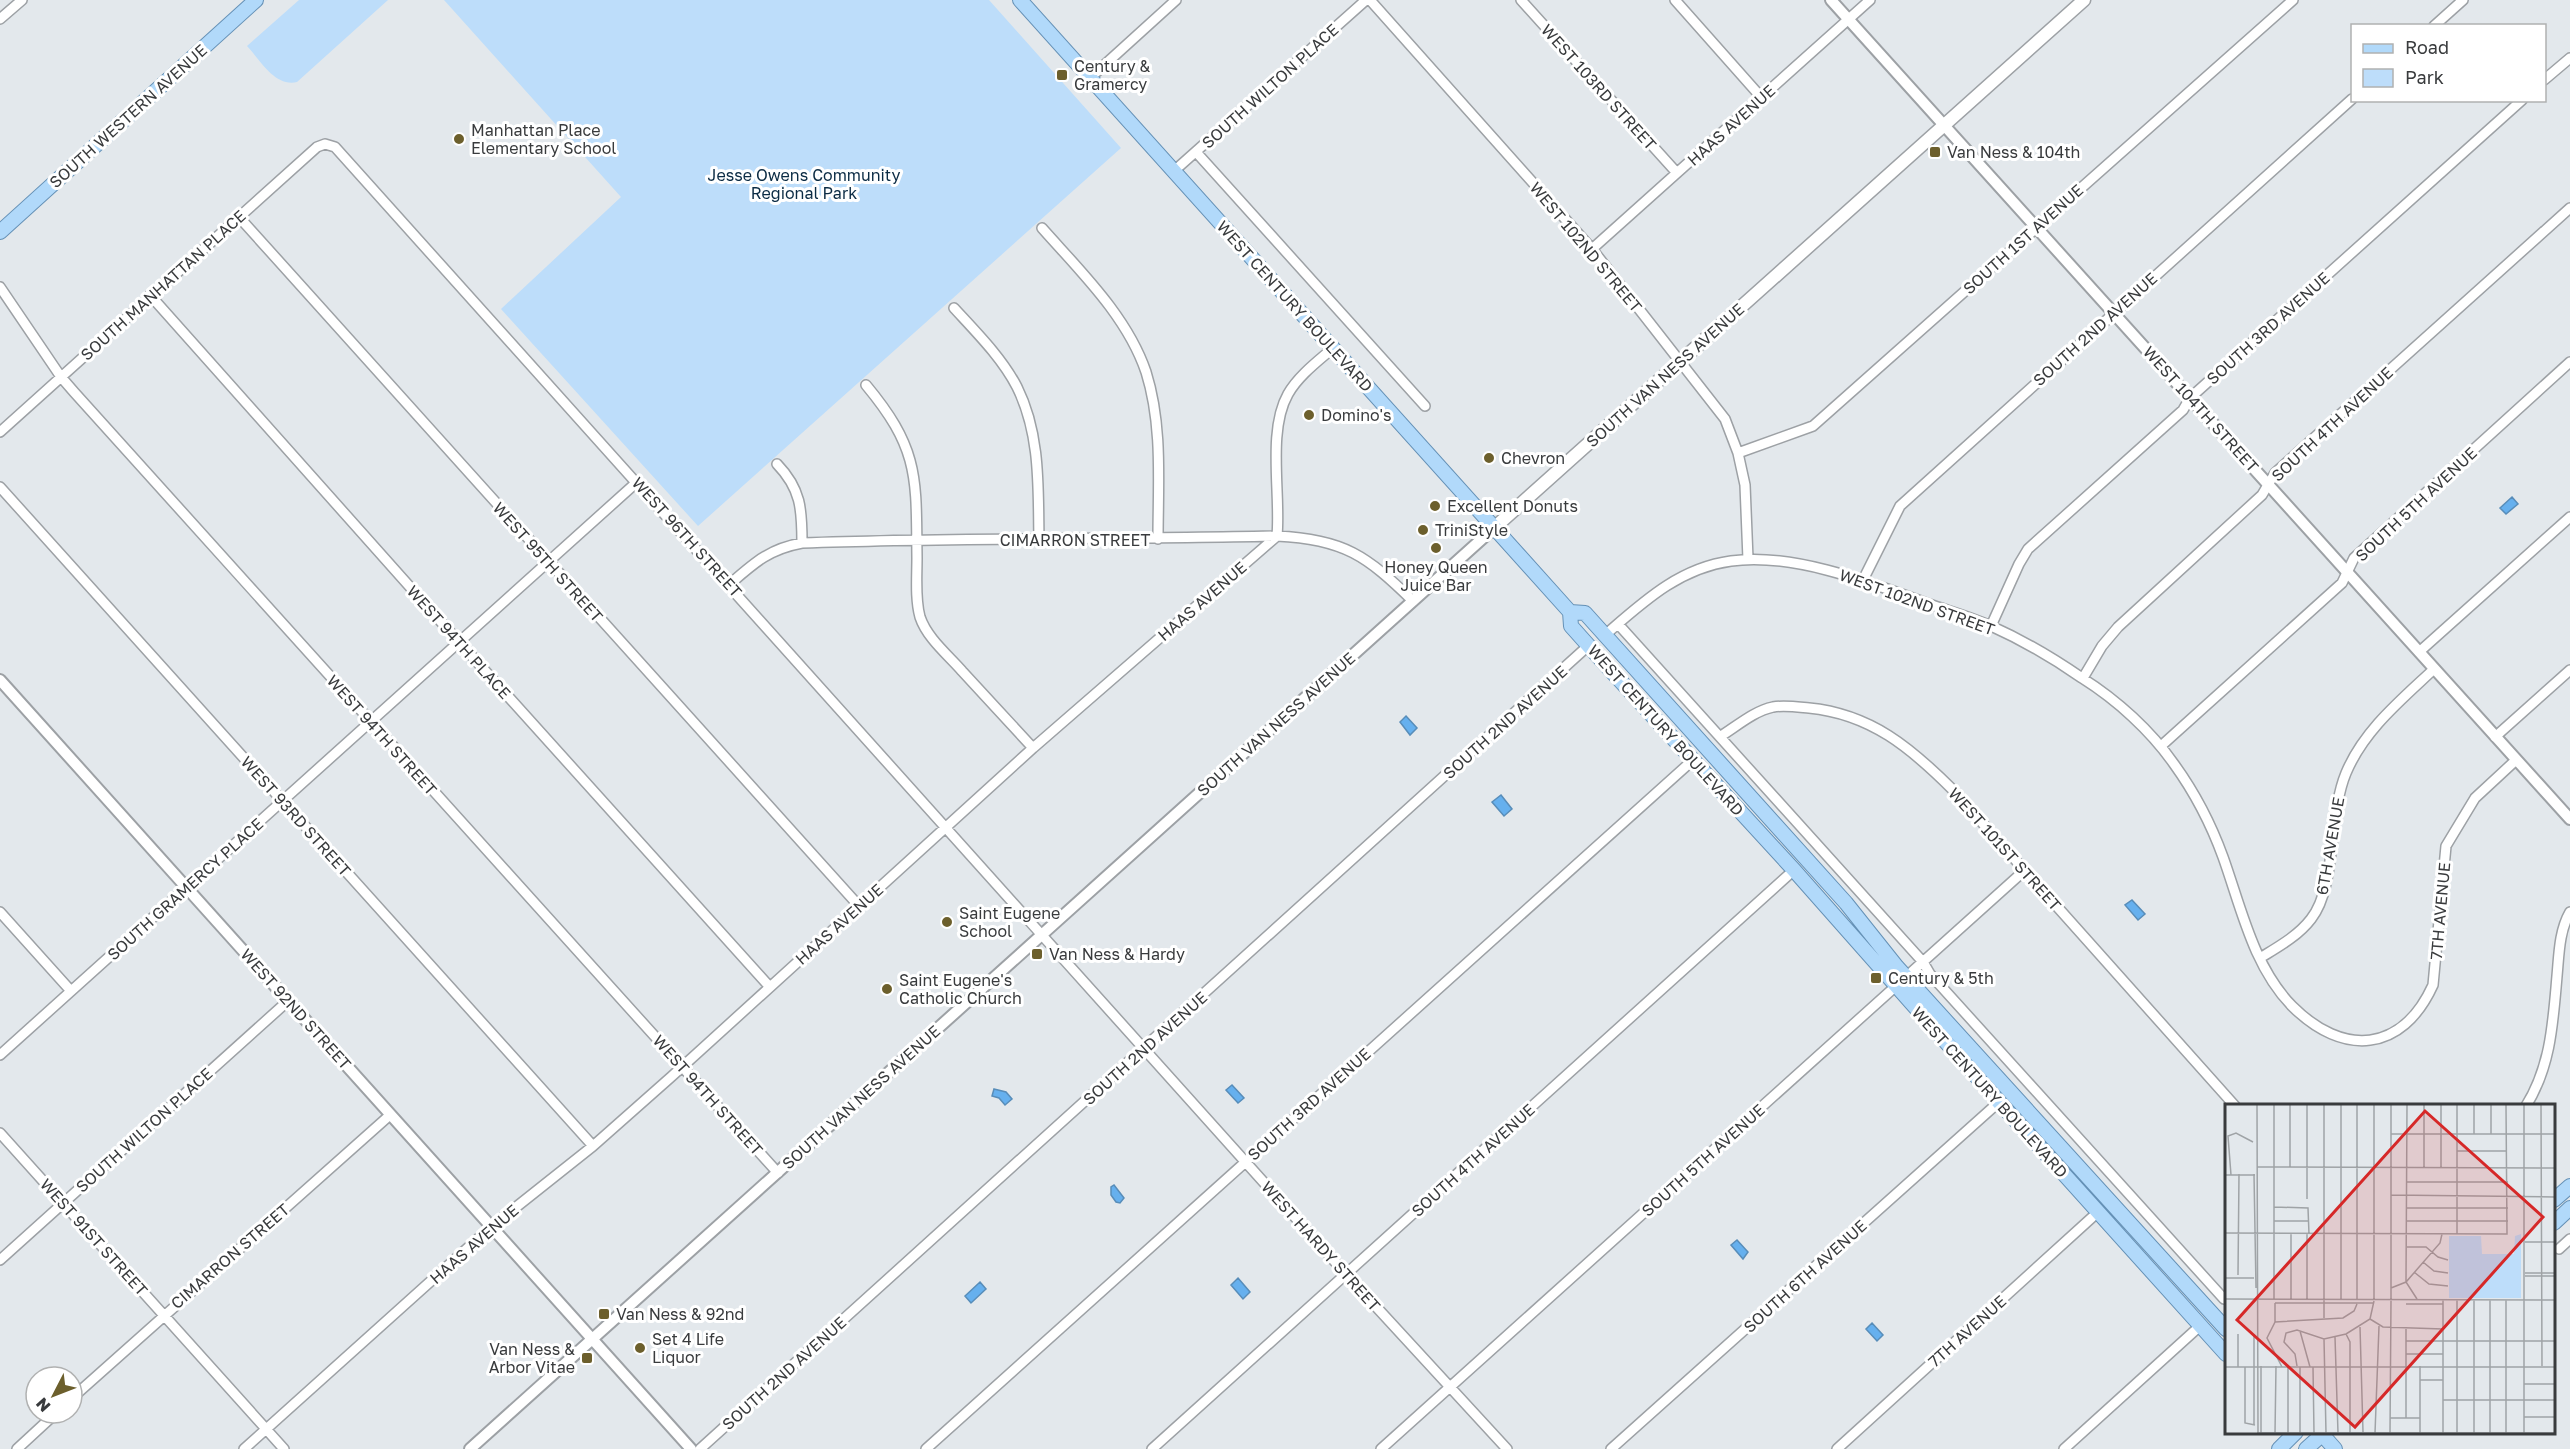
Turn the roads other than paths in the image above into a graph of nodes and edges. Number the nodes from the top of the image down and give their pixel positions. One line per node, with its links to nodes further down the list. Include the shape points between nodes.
1 (22, 0): 13 (street)
2 (255, 0): 31 (main road, SOUTH WESTERN AVENUE)
3 (1020, 0): 17 (main road, WEST CENTURY BOULEVARD)
4 (1176, 0): 17 (street)
5 (1368, 0): 24 (street, SOUTH WILTON PLACE); 32 (street, WEST 102ND STREET)
6 (1521, 0): 26 (street, WEST 103RD STREET)
7 (1675, 0): 19 (street)
8 (1831, 0): 14 (street, WEST 104TH STREET)
9 (1870, 0): 14 (street, HAAS AVENUE)
10 (2084, 0): 22 (main road, SOUTH VAN NESS AVENUE)
11 (2293, 0): 29 (street, SOUTH 1ST AVENUE)
12 (2463, 0): 15 (street)
13 (0, 19)
14 (1848, 20): 19 (street, HAAS AVENUE); 22 (street, WEST 104TH STREET)
15 (2436, 24)
16 (2570, 57): 18 (street)
17 (1090, 78): 25 (main road, WEST CENTURY BOULEVARD)
18 (2546, 78)
19 (1761, 98): 26 (street, HAAS AVENUE)
20 (2351, 100): 36 (street, SOUTH 2ND AVENUE)
21 (2520, 102): 42 (street, SOUTH 3RD AVENUE)
22 (1944, 126): 29 (street, WEST 104TH STREET); 38 (main road, SOUTH VAN NESS AVENUE)
23 (329, 144): 28 (street, SOUTH MANHATTAN PLACE, via 317,147); 47 (street, WEST 96TH STREET)
24 (1196, 152): 25 (street, SOUTH WILTON PLACE); 43 (street, WEST CENTURY BOULEVARD)
25 (1174, 171): 37 (main road, WEST CENTURY BOULEVARD)
26 (1677, 173): 32 (street, HAAS AVENUE)
27 (2570, 208): 48 (street, SOUTH 4TH AVENUE, via 2276,473)
28 (239, 217): 34 (street, SOUTH MANHATTAN PLACE); 58 (street, WEST 95TH STREET)
29 (2037, 227): 36 (street, WEST 104TH STREET); 45 (street, SOUTH 1ST AVENUE, via 1813,426)
30 (1042, 228): 54 (street, via 1118,319 1145,370 1157,429)
31 (0, 232)
32 (1592, 249): 38 (street, WEST 102ND STREET)
33 (0, 286): 40 (street, WEST 94TH STREET)
34 (150, 295): 40 (street, SOUTH MANHATTAN PLACE); 67 (street, WEST 94TH PLACE)
35 (954, 308): 55 (street, via 1004,366 1027,415 1038,473)
36 (2113, 312): 42 (street, WEST 104TH STREET); 60 (street, SOUTH 2ND AVENUE, via 1900,506)
37 (1333, 348): 51 (main road, WEST CENTURY BOULEVARD); 52 (street, via 1290,392 1283,406 1278,435)
38 (1680, 362): 45 (street, WEST 102ND STREET, via 1725,419); 51 (main road, SOUTH VAN NESS AVENUE)
39 (2570, 362): 59 (street, SOUTH 5TH AVENUE, via 2354,558)
40 (61, 377): 44 (street, SOUTH MANHATTAN PLACE); 74 (street, WEST 94TH STREET)
41 (866, 385): 53 (street, via 896,424 907,448 916,488)
42 (2190, 398): 48 (street, WEST 104TH STREET); 65 (street, SOUTH 3RD AVENUE, via 2183,410 2028,549)
43 (1425, 405)
44 (0, 432)
45 (1738, 453): 57 (street, WEST 102ND STREET, via 1745,485)
46 (777, 464): 56 (street, via 800,500)
47 (637, 483): 58 (street, SOUTH GRAMERCY PLACE); 61 (street, WEST 96TH STREET)
48 (2269, 484): 59 (street, WEST 104TH STREET); 72 (street, SOUTH 4TH AVENUE, via 2262,495 2118,627)
49 (0, 487): 81 (street, WEST 93RD STREET)
50 (2570, 517): 69 (street)
51 (1494, 528): 62 (street, SOUTH VAN NESS AVENUE); 63 (main road, WEST CENTURY BOULEVARD)
52 (1277, 537): 54 (street, CIMARRON STREET); 62 (street, CIMARRON STREET, via 1306,537 1350,550 1372,563); 78 (street, HAAS AVENUE)
53 (917, 539): 55 (street, CIMARRON STREET); 56 (street, CIMARRON STREET); 78 (street, via 920,617 929,633)
54 (1158, 539): 55 (street, CIMARRON STREET)
55 (1039, 541)
56 (802, 543): 61 (street, CIMARRON STREET, via 768,552)
57 (1748, 559): 60 (street, WEST 102ND STREET, via 1802,565); 64 (street, via 1705,566 1665,585)
58 (548, 562): 67 (street, SOUTH GRAMERCY PLACE); 87 (street, WEST 95TH STREET)
59 (2348, 572): 69 (street, WEST 104TH STREET); 77 (street, SOUTH 5TH AVENUE, via 2342,584)
60 (1863, 580): 65 (street, WEST 102ND STREET)
61 (730, 584): 83 (street, WEST 96TH STREET)
62 (1413, 601): 90 (street, SOUTH VAN NESS AVENUE)
63 (1570, 612): 66 (main road, WEST CENTURY BOULEVARD, via 1585,614); 68 (main road, WEST CENTURY BOULEVARD, via 1571,626)
64 (1618, 624): 66 (street); 75 (street, WEST CENTURY BOULEVARD)
65 (1991, 626): 72 (street, WEST 102ND STREET)
66 (1605, 635): 93 (main road, WEST CENTURY BOULEVARD, via 1846,903)
67 (459, 643): 74 (street, SOUTH GRAMERCY PLACE); 94 (street, WEST 94TH PLACE)
68 (1588, 646): 79 (main road, WEST CENTURY BOULEVARD); 98 (street, SOUTH 2ND AVENUE)
69 (2419, 652): 70 (street, WEST 104TH STREET)
70 (2434, 669): 76 (street, WEST 104TH STREET); 91 (street, 6TH AVENUE, via 2369,734 2346,772 2337,799 2329,871 2312,919)
71 (2570, 670): 76 (street)
72 (2083, 678): 77 (street, WEST 102ND STREET, via 2114,701)
73 (0, 680): 86 (street, WEST 92ND STREET)
74 (370, 723): 81 (street, SOUTH GRAMERCY PLACE); 100 (street, WEST 94TH STREET)
75 (1721, 736): 85 (street, WEST 101ST STREET, via 1773,707 1820,709 1876,728 1904,744 1928,765); 92 (street, WEST CENTURY BOULEVARD)
76 (2495, 737): 80 (street, WEST 104TH STREET)
77 (2161, 746): 91 (street, WEST 102ND STREET, via 2207,817)
78 (1033, 748): 83 (street, HAAS AVENUE)
79 (1693, 760): 84 (main road, WEST CENTURY BOULEVARD); 107 (street, SOUTH 3RD AVENUE)
80 (2516, 760): 82 (street, WEST 104TH STREET); 97 (street, 7TH AVENUE, via 2475,798 2446,846 2433,985 2419,1011)
81 (283, 801): 86 (street, SOUTH GRAMERCY PLACE); 106 (street, WEST 93RD STREET)
82 (2570, 819)
83 (945, 827): 87 (street, HAAS AVENUE); 90 (street, WEST 96TH STREET)
84 (1794, 870): 93 (main road, WEST CENTURY BOULEVARD); 119 (street, SOUTH 4TH AVENUE)
85 (2025, 870): 92 (street, SOUTH 5TH AVENUE); 102 (street, WEST 101ST STREET)
86 (187, 888): 95 (street, SOUTH GRAMERCY PLACE); 96 (street, WEST 92ND STREET)
87 (859, 906): 94 (street, HAAS AVENUE)
88 (0, 912): 95 (street)
89 (2570, 912): 103 (street, via 2561,934 2549,1051 2542,1076)
90 (1042, 934): 98 (street, WEST HARDY STREET); 108 (street, SOUTH VAN NESS AVENUE)
91 (2260, 958): 97 (street, WEST 102ND STREET, via 2282,995 2318,1028 2356,1041)
92 (1923, 962): 93 (street, SOUTH 5TH AVENUE); 120 (street, WEST CENTURY BOULEVARD)
93 (1902, 981): 101 (main road, WEST CENTURY BOULEVARD); 121 (main road, WEST CENTURY BOULEVARD); 128 (street, SOUTH 5TH AVENUE)
94 (770, 986): 100 (street, HAAS AVENUE)
95 (71, 991): 99 (street, SOUTH GRAMERCY PLACE)
96 (289, 1000): 104 (street, WEST 92ND STREET); 111 (street, SOUTH WILTON PLACE)
97 (2389, 1034)
98 (1144, 1048): 107 (street, WEST HARDY STREET); 140 (street, SOUTH 2ND AVENUE)
99 (0, 1055)
100 (683, 1067): 106 (street, HAAS AVENUE); 108 (street, WEST 94TH STREET)
101 (1999, 1102): 113 (main road, WEST CENTURY BOULEVARD); 145 (street, SOUTH 6TH AVENUE)
102 (2233, 1104)
103 (2527, 1104)
104 (390, 1115): 115 (street, WEST 92ND STREET); 122 (street, CIMARRON STREET)
105 (0, 1133): 111 (street, WEST 91ST STREET)
106 (592, 1146): 115 (street, HAAS AVENUE)
107 (1245, 1161): 119 (street, WEST HARDY STREET); 141 (street, SOUTH 3RD AVENUE)
108 (777, 1173): 125 (street, SOUTH VAN NESS AVENUE)
109 (2570, 1186): 110 (main road)
110 (2555, 1198)
111 (63, 1203): 118 (street, SOUTH WILTON PLACE); 122 (street, WEST 91ST STREET)
112 (2570, 1208): 114 (main road)
113 (2098, 1212): 123 (main road, WEST CENTURY BOULEVARD); 146 (street, 7TH AVENUE)
114 (2555, 1221)
115 (491, 1227): 125 (street, WEST 92ND STREET); 130 (street, HAAS AVENUE)
116 (2570, 1239): 117 (street)
117 (2559, 1249)
118 (0, 1260)
119 (1346, 1274): 128 (street, WEST HARDY STREET); 142 (street, SOUTH 4TH AVENUE)
120 (2225, 1297): 121 (street)
121 (2210, 1310): 124 (main road, WEST CENTURY BOULEVARD)
122 (164, 1315): 127 (street, CIMARRON STREET); 130 (street, WEST 91ST STREET)
123 (2201, 1325): 126 (main road, WEST CENTURY BOULEVARD); 147 (street)
124 (2225, 1328)
125 (592, 1339): 138 (street, SOUTH VAN NESS AVENUE); 139 (street, WEST 92ND STREET)
126 (2225, 1353)
127 (84, 1387)
128 (1450, 1387): 143 (street, SOUTH 5TH AVENUE); 144 (street, WEST HARDY STREET)
129 (43, 1425): 135 (street)
130 (266, 1429): 136 (street, HAAS AVENUE); 137 (street, WEST 91ST STREET)
131 (2293, 1434): 148 (main road)
132 (2295, 1434): 149 (main road)
133 (2321, 1434): 149 (main road)
134 (2323, 1434): 150 (main road)
135 (16, 1449)
136 (244, 1449)
137 (284, 1449)
138 (470, 1449)
139 (691, 1449)
140 (700, 1449)
141 (926, 1449)
142 (1152, 1449)
143 (1381, 1449)
144 (1507, 1449)
145 (1611, 1449)
146 (1836, 1449)
147 (2064, 1449)
148 (2279, 1449)
149 (2307, 1449)
150 (2335, 1449)

